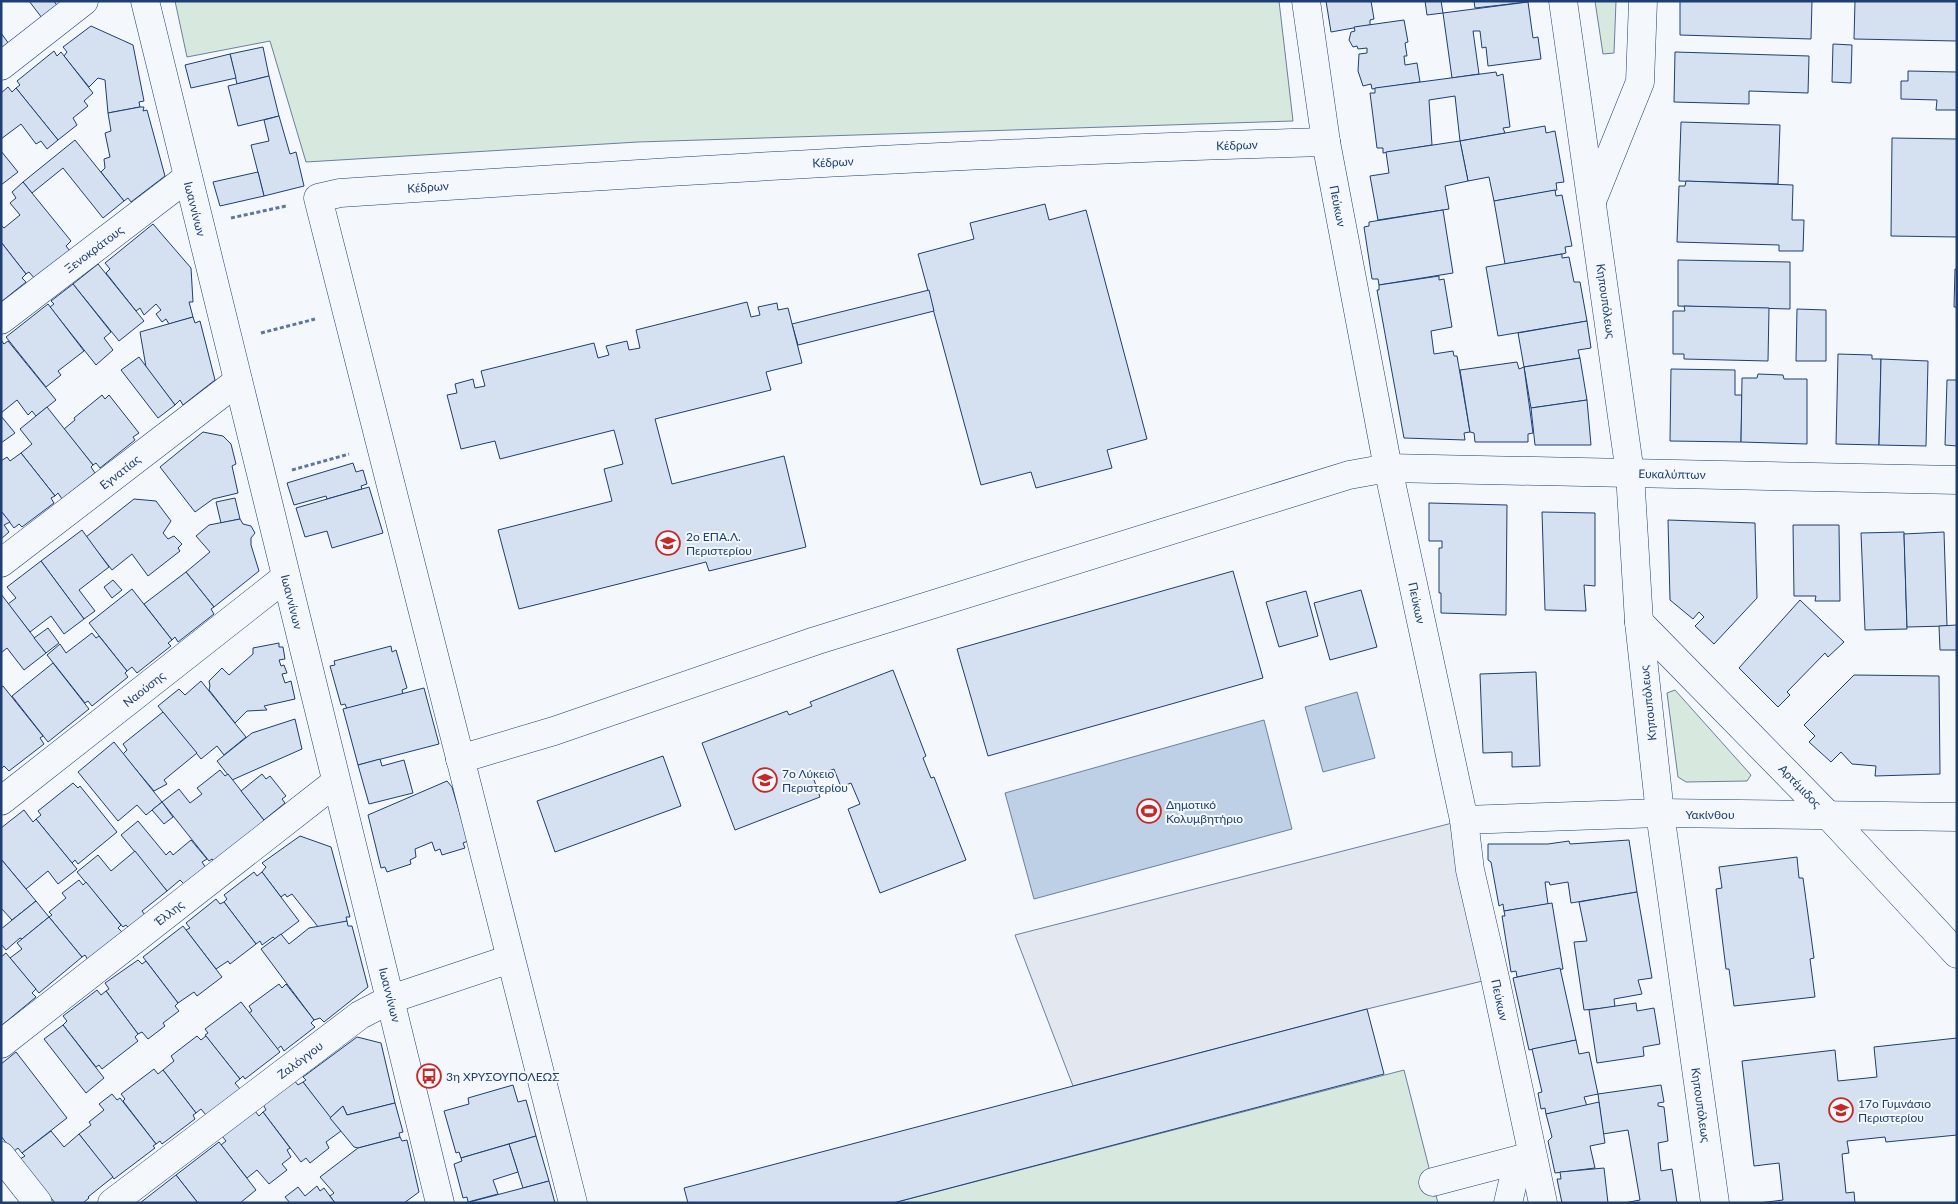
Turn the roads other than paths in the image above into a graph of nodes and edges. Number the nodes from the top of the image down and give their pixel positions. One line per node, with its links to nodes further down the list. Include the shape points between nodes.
1 (84, 1): 6 (street)
2 (145, 1): 8 (street, Ιωαννίνων)
3 (1306, 1): 7 (street, Πεύκων)
4 (1563, 1): 9 (street, Κηπουπόλεως)
5 (1643, 1): 9 (street, Κηπουπόλεως, via 1640,82)
6 (1, 66)
7 (1326, 142): 12 (street, Πεύκων); 18 (street, Κέδρων, via 750,166 329,195 347,311)
8 (188, 177): 10 (street, Ξενοκράτους); 11 (street, Ιωαννίνων)
9 (1592, 203): 13 (street, Κηπουπόλεως)
10 (1, 320)
11 (238, 381): 15 (street, Εγνατίας); 16 (street, Ιωαννίνων)
12 (1388, 468): 13 (street, Ευκαλύπτων); 18 (street, Ευκαλύπτων, via 1348,475 992,584 554,731); 24 (street, Πεύκων)
13 (1630, 473): 14 (street, Ευκαλύπτων); 17 (street, Κηπουπόλεως)
14 (1957, 480)
15 (1, 563)
16 (286, 577): 19 (street, Ιωαννίνων); 20 (street, Ναούσης)
17 (1639, 622): 21 (street, Κηπουπόλεως); 22 (street, Αρτέμιδος)
18 (460, 759): 26 (street)
19 (336, 782): 27 (street, Ιωαννίνων); 28 (street, Έλλης)
20 (1, 801)
21 (1660, 813): 22 (street, Υακίνθου); 24 (street, Υακίνθου); 38 (street, Κηπουπόλεως)
22 (1827, 814): 23 (street, Υακίνθου); 25 (street, Αρτέμιδος)
23 (1957, 817)
24 (1464, 820): 30 (street, Πεύκων, via 1470,870 1495,978)
25 (1957, 954)
26 (510, 958): 27 (street, Ζαλόγγου); 35 (street)
27 (391, 999): 32 (street, Ιωαννίνων); 34 (street, Ζαλόγγου, via 360,1015)
28 (1, 1044)
29 (1, 1156): 33 (street)
30 (1525, 1158): 31 (street); 36 (street); 37 (street, Πεύκων)
31 (1433, 1182)
32 (433, 1199)
33 (38, 1203)
34 (112, 1203)
35 (573, 1203)
36 (1508, 1203)
37 (1543, 1203)
38 (1715, 1203)

